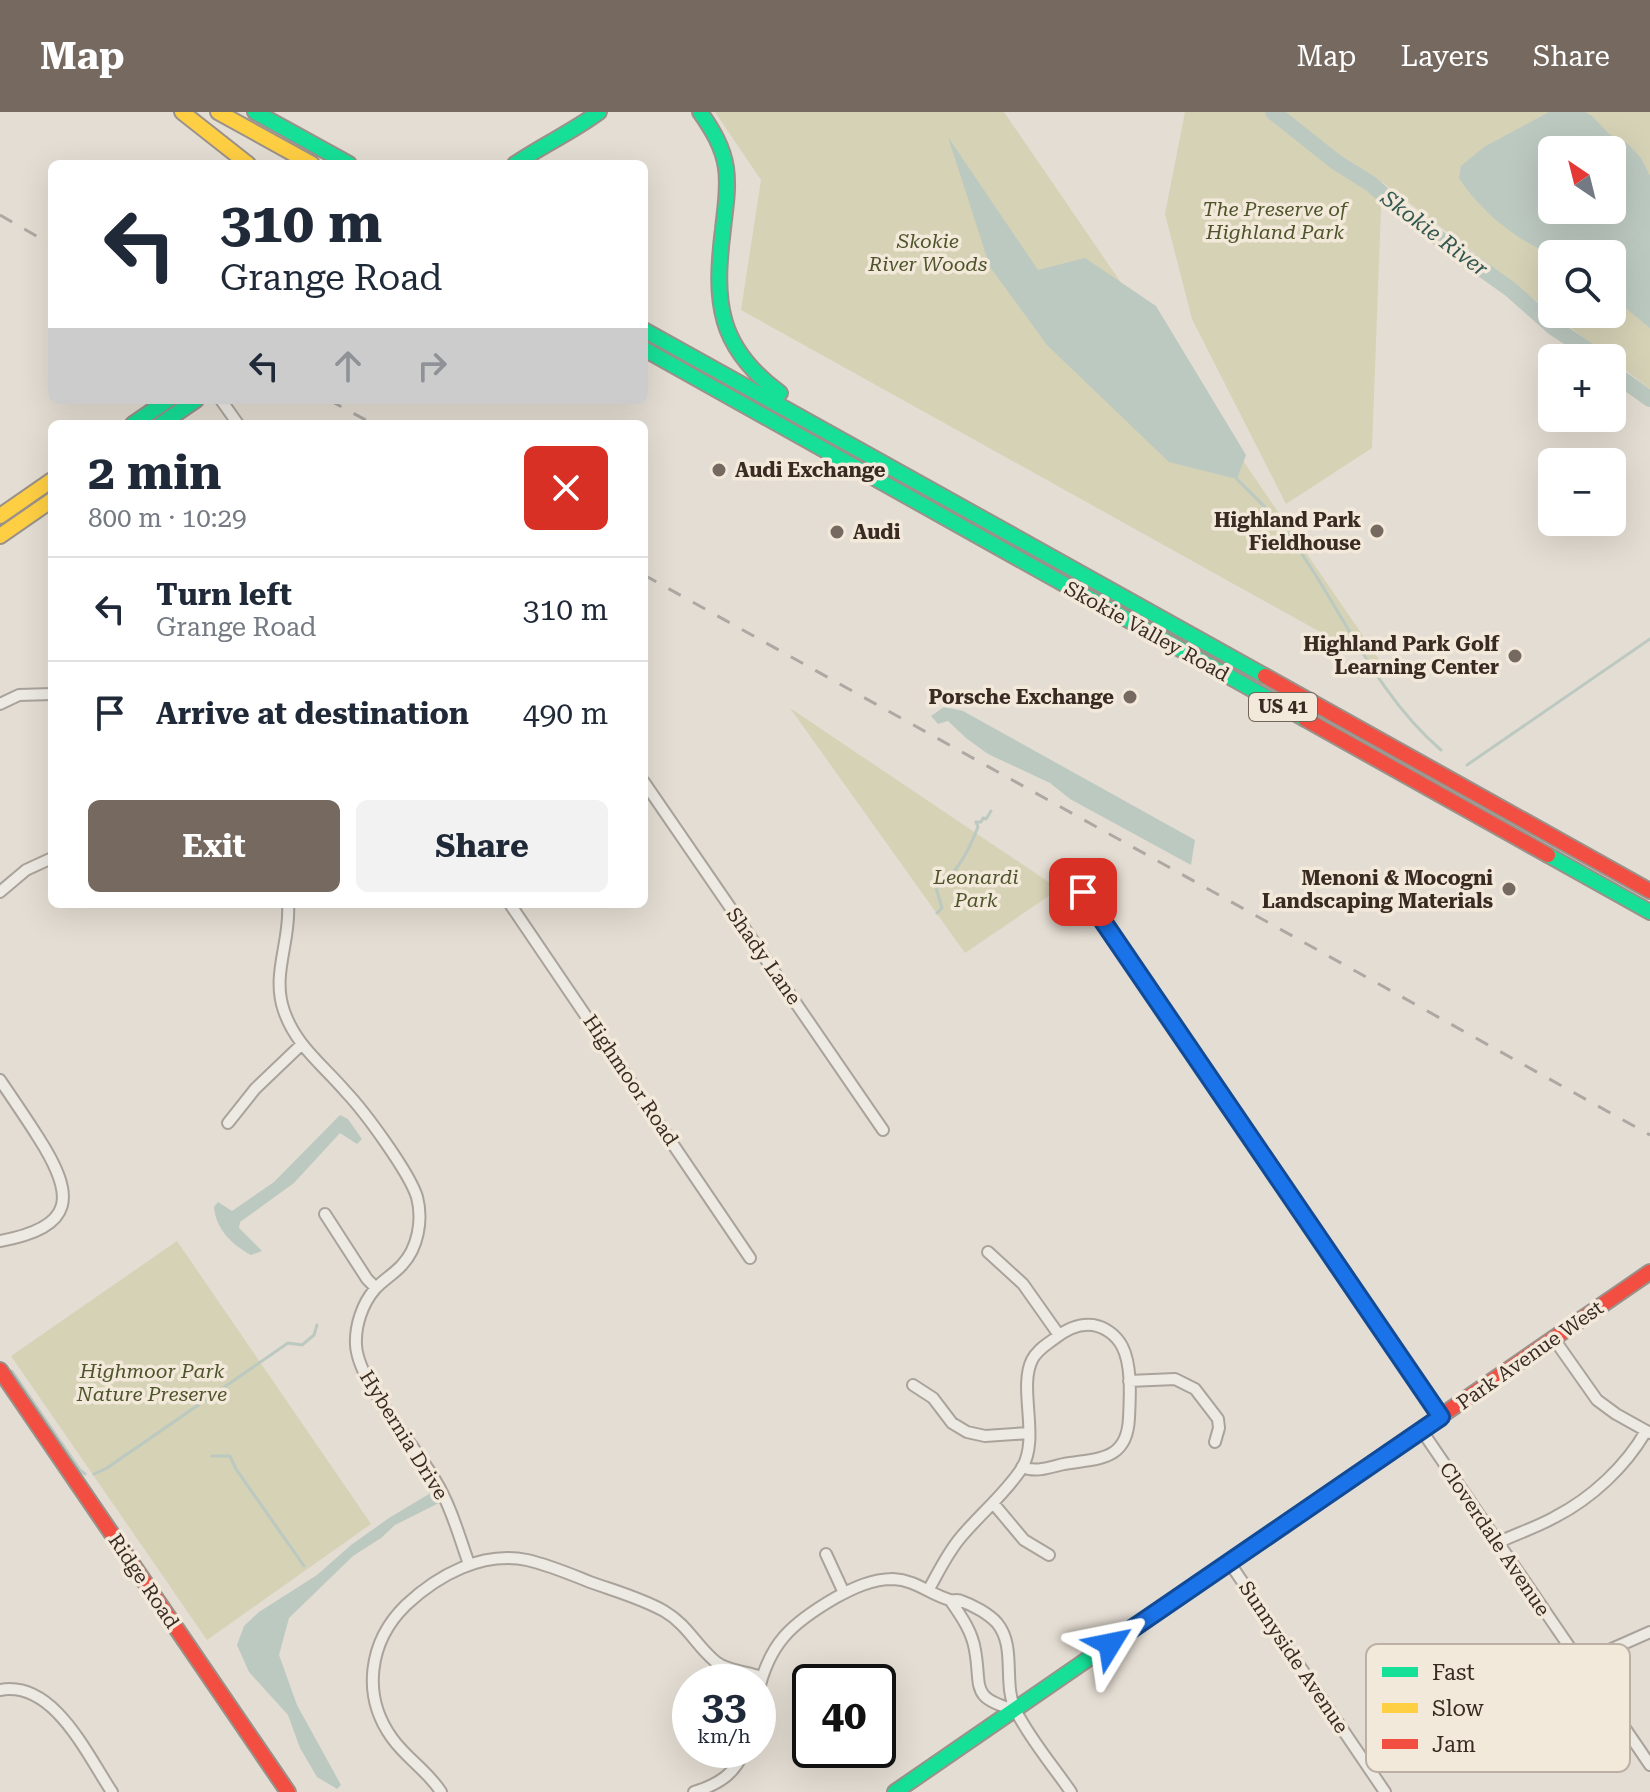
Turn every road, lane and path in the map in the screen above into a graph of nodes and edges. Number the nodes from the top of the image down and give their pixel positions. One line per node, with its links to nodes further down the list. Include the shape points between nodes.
1 (182, 112): 7 (main road)
2 (218, 112): 8 (main road)
3 (255, 112): 9 (main road)
4 (599, 112): 6 (main road)
5 (700, 112): 18 (main road, via 726,164 718,284 731,341 762,380)
6 (570, 133): 10 (main road); 11 (main road)
7 (243, 160)
8 (305, 160)
9 (342, 160)
10 (521, 160)
11 (541, 160)
12 (648, 332): 18 (main road, Skokie Valley Road / US 41)
13 (648, 351): 32 (main road, Skokie Valley Road / US 41)
14 (162, 404): 16 (main road)
15 (190, 404): 17 (main road)
16 (139, 420)
17 (167, 420)
18 (903, 475): 28 (main road, Skokie Valley Road / US 41)
19 (48, 483): 21 (main road)
20 (48, 503): 22 (main road)
21 (0, 516)
22 (0, 536)
23 (48, 694): 24 (street, via 19,695)
24 (0, 704)
25 (648, 788): 36 (street, Shady Lane)
26 (48, 860): 29 (street)
27 (1071, 876): 48 (street)
28 (1650, 891)
29 (0, 892)
30 (288, 908): 33 (street, Hybernia Drive, via 278,978 284,1011)
31 (513, 908): 40 (street, Highmoor Road)
32 (1650, 912)
33 (301, 1045): 35 (street); 42 (street, Hybernia Drive, via 354,1101 417,1198 417,1236 408,1258)
34 (0, 1080): 38 (street, via 55,1163 64,1190 56,1217 44,1229)
35 (228, 1123)
36 (883, 1130)
37 (325, 1214): 42 (street)
38 (0, 1241)
39 (988, 1252): 43 (street, via 1023,1284)
40 (750, 1258)
41 (1650, 1272): 44 (main road, Park Avenue West)
42 (376, 1288): 59 (street, Hybernia Drive, via 359,1319 358,1359 439,1488)
43 (1059, 1335): 46 (street, via 1082,1324 1112,1333 1124,1351); 51 (street, via 1039,1350 1029,1370)
44 (1554, 1339): 48 (main road, Park Avenue West); 50 (street, via 1597,1400)
45 (0, 1370): 81 (main road, Ridge Road)
46 (1129, 1381): 52 (street, via 1175,1379 1195,1389 1218,1419); 53 (street, via 1127,1435 1109,1456 1035,1470)
47 (913, 1385): 51 (street, via 967,1432)
48 (1441, 1417): 49 (main road, Park Avenue West)
49 (1422, 1431): 55 (street, Cloverdale Avenue); 58 (main road, Park Avenue West)
50 (1648, 1432): 55 (street, via 1582,1501)
51 (1029, 1433): 53 (street)
52 (1215, 1442)
53 (1022, 1467): 54 (street)
54 (993, 1503): 57 (street, via 1024,1540); 60 (street, via 959,1540)
55 (1497, 1543): 66 (street, Cloverdale Avenue)
56 (826, 1554): 61 (street)
57 (1049, 1555)
58 (1229, 1562): 72 (main road, Park Avenue West); 75 (street, Sunnyside Avenue)
59 (469, 1564): 68 (street, via 513,1558 645,1602 691,1633); 82 (street, via 406,1605 380,1641 374,1663 373,1691 382,1723)
60 (929, 1589): 61 (street, via 893,1579); 62 (street)
61 (844, 1593): 69 (street, via 785,1634)
62 (950, 1600): 63 (street); 64 (street)
63 (979, 1610): 64 (street); 72 (street, via 1005,1634)
64 (966, 1623): 71 (street, via 979,1685)
65 (1650, 1632): 67 (street)
66 (1567, 1644)
67 (1623, 1644)
68 (719, 1664)
69 (768, 1664)
70 (0, 1690): 80 (street, via 41,1698 61,1717)
71 (989, 1700): 72 (street); 73 (street, via 993,1712)
72 (1015, 1710): 73 (main road, Park Avenue West); 84 (street)
73 (988, 1729): 79 (main road, Park Avenue West)
74 (1630, 1736): 76 (street, Cloverdale Avenue)
75 (1366, 1764)
76 (1650, 1765)
77 (734, 1768): 83 (street, via 725,1778)
78 (1371, 1772): 85 (street, Sunnyside Avenue)
79 (901, 1790)
80 (112, 1792)
81 (288, 1792)
82 (441, 1792)
83 (694, 1792)
84 (1071, 1792)
85 (1385, 1792)

